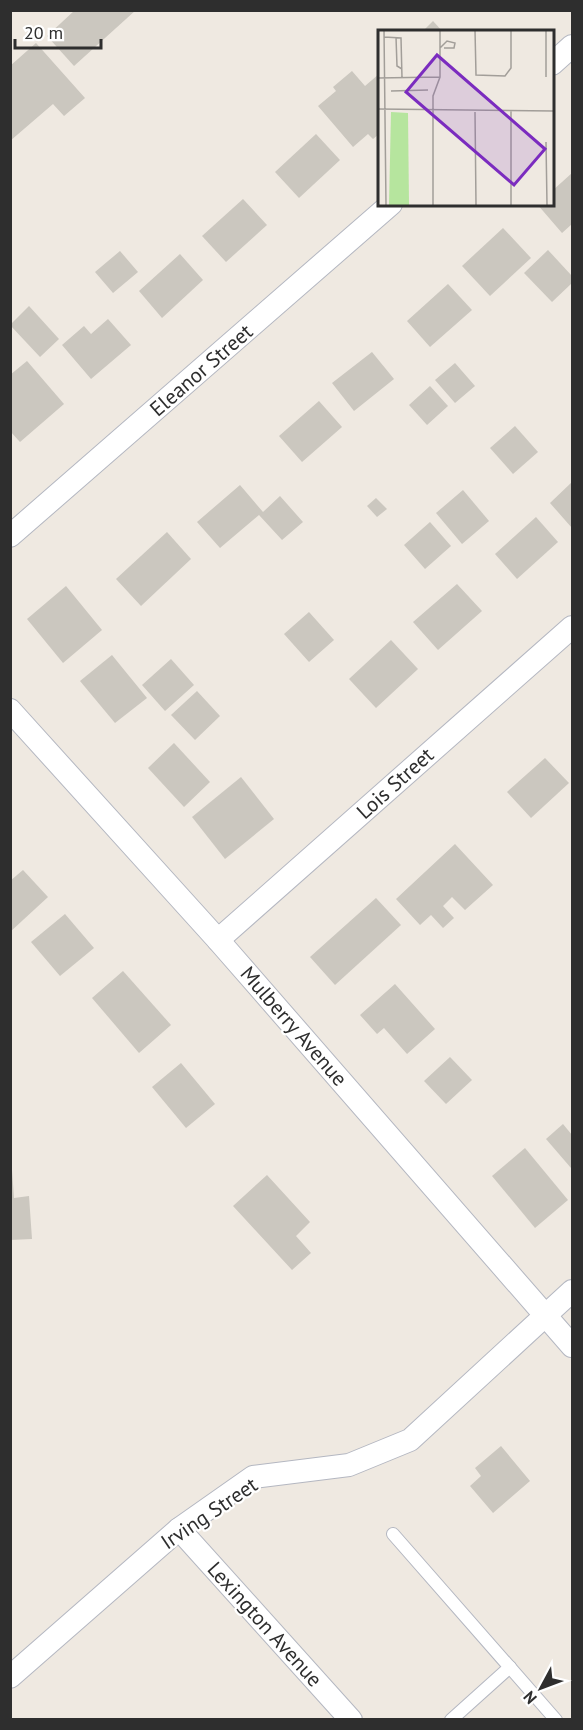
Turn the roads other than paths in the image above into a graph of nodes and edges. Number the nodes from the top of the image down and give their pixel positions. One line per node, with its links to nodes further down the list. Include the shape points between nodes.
1 (573, 46): 2 (street)
2 (553, 63)
3 (389, 206): 4 (street, Eleanor Street)
4 (10, 536)
5 (573, 627): 7 (street, Lois Street)
6 (10, 710): 7 (street, Mulberry Avenue)
7 (218, 940): 9 (street, Mulberry Avenue)
8 (573, 1291): 9 (street, Irving Street)
9 (546, 1314): 10 (street, Mulberry Avenue); 11 (street, Irving Street, via 410,1440 349,1465 253,1478)
10 (573, 1346)
11 (179, 1529): 14 (street, Irving Street); 15 (street, Lexington Avenue)
12 (393, 1534): 13 (lane)
13 (510, 1667): 16 (lane); 17 (lane)
14 (10, 1677)
15 (351, 1719)
16 (451, 1719)
17 (556, 1719)

